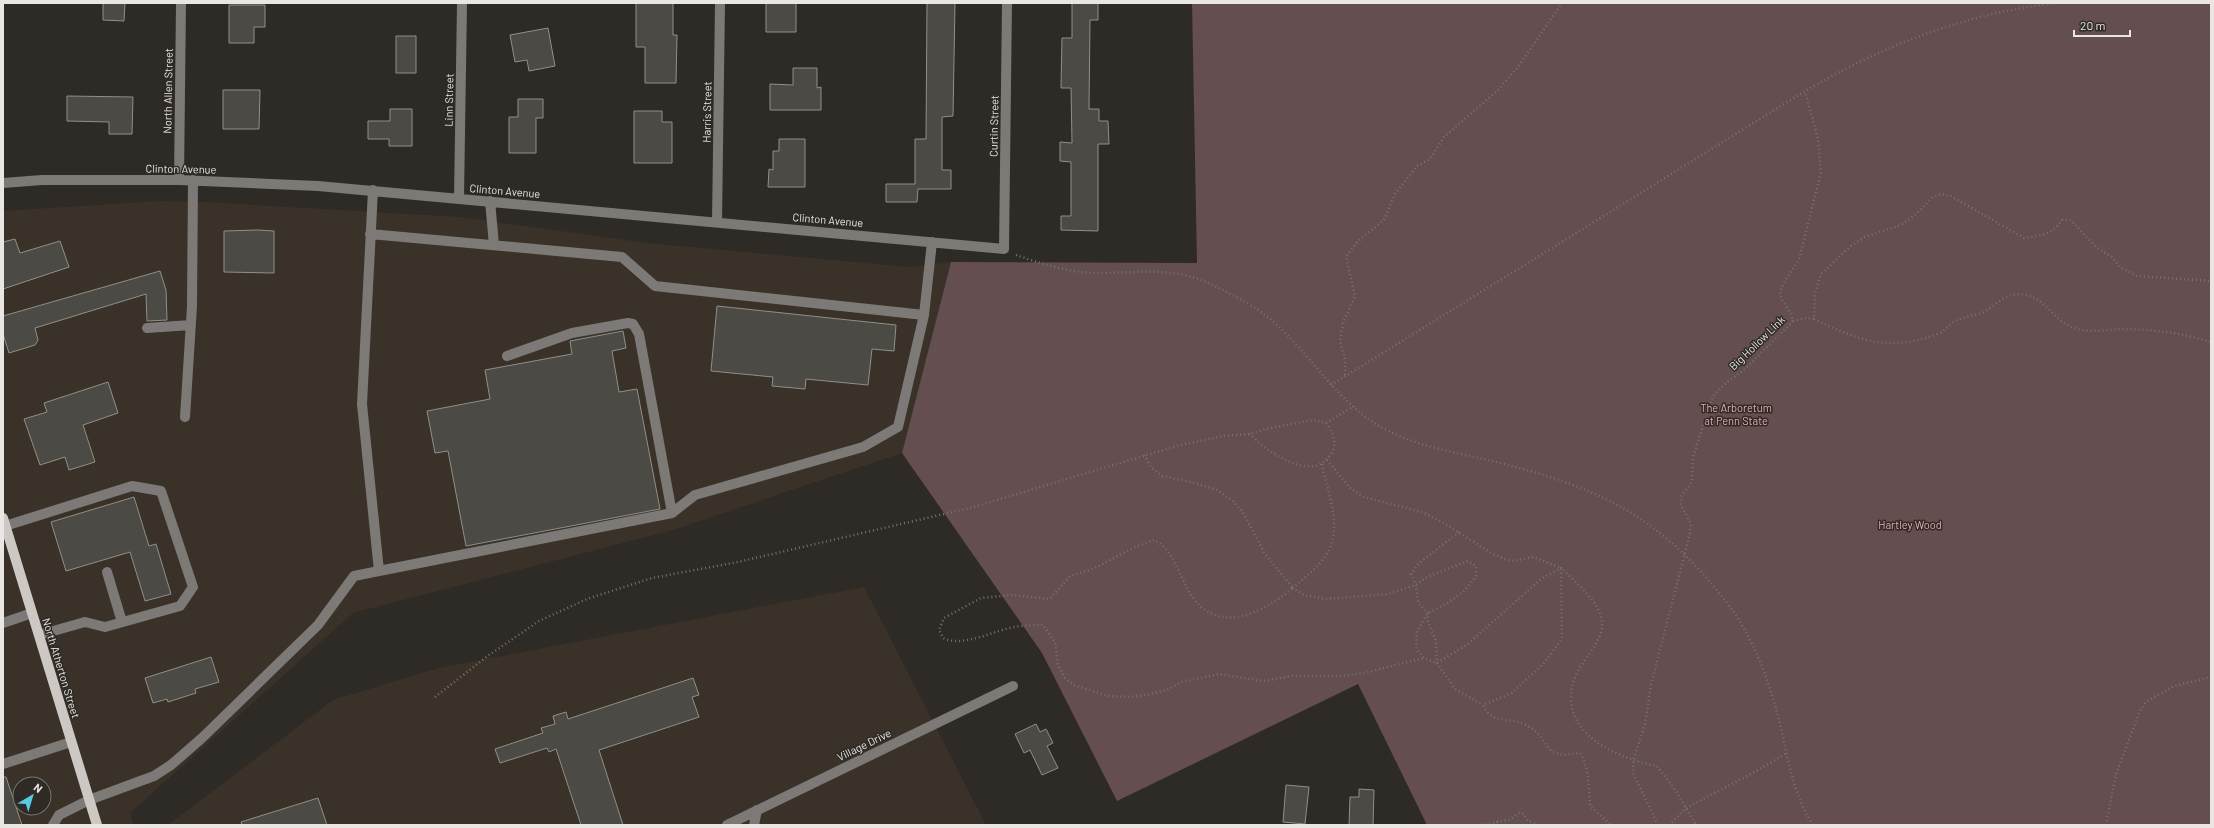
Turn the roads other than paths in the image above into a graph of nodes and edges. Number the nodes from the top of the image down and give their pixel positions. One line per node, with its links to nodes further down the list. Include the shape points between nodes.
1 (181, 3): 5 (street, North Allen Street)
2 (462, 3): 9 (street, Linn Street)
3 (720, 3): 11 (street, Harris Street)
4 (1007, 3): 15 (street, Curtin Street)
5 (179, 180): 6 (street, Clinton Avenue); 7 (street, Clinton Avenue, via 42,180)
6 (193, 180): 8 (street, Clinton Avenue); 17 (street)
7 (3, 183)
8 (373, 190): 9 (street, Clinton Avenue); 12 (street)
9 (459, 198): 10 (street, Clinton Avenue)
10 (490, 201): 11 (street, Clinton Avenue); 14 (street)
11 (718, 222): 13 (street, Clinton Avenue)
12 (370, 234): 14 (street); 23 (street, via 362,404)
13 (932, 242): 15 (street, Clinton Avenue); 16 (street)
14 (494, 245): 16 (street, via 622,257 655,286)
15 (1004, 249)
16 (924, 315): 21 (street, via 898,427 863,447 694,495)
17 (191, 325): 18 (street); 20 (street)
18 (147, 328)
19 (507, 356): 21 (street, via 572,333 633,324 639,334)
20 (185, 417)
21 (672, 513): 23 (street)
22 (4, 522): 25 (main road, North Atherton Street); 26 (street, via 132,486 160,490 193,587 180,606)
23 (379, 571): 32 (street, via 354,576 318,625 171,765 154,776)
24 (107, 572): 26 (street)
25 (32, 613): 27 (street); 28 (main road, North Atherton Street)
26 (122, 622): 28 (street, via 105,627 85,622)
27 (3, 623)
28 (39, 635): 30 (main road, North Atherton Street)
29 (1013, 686): 33 (street, Village Drive)
30 (71, 742): 31 (street); 32 (main road, North Atherton Street)
31 (3, 764)
32 (89, 800): 34 (street, via 59,814); 35 (main road, North Atherton Street)
33 (757, 810): 36 (street, Village Drive); 37 (street)
34 (53, 825)
35 (97, 825)
36 (727, 825)
37 (754, 825)

